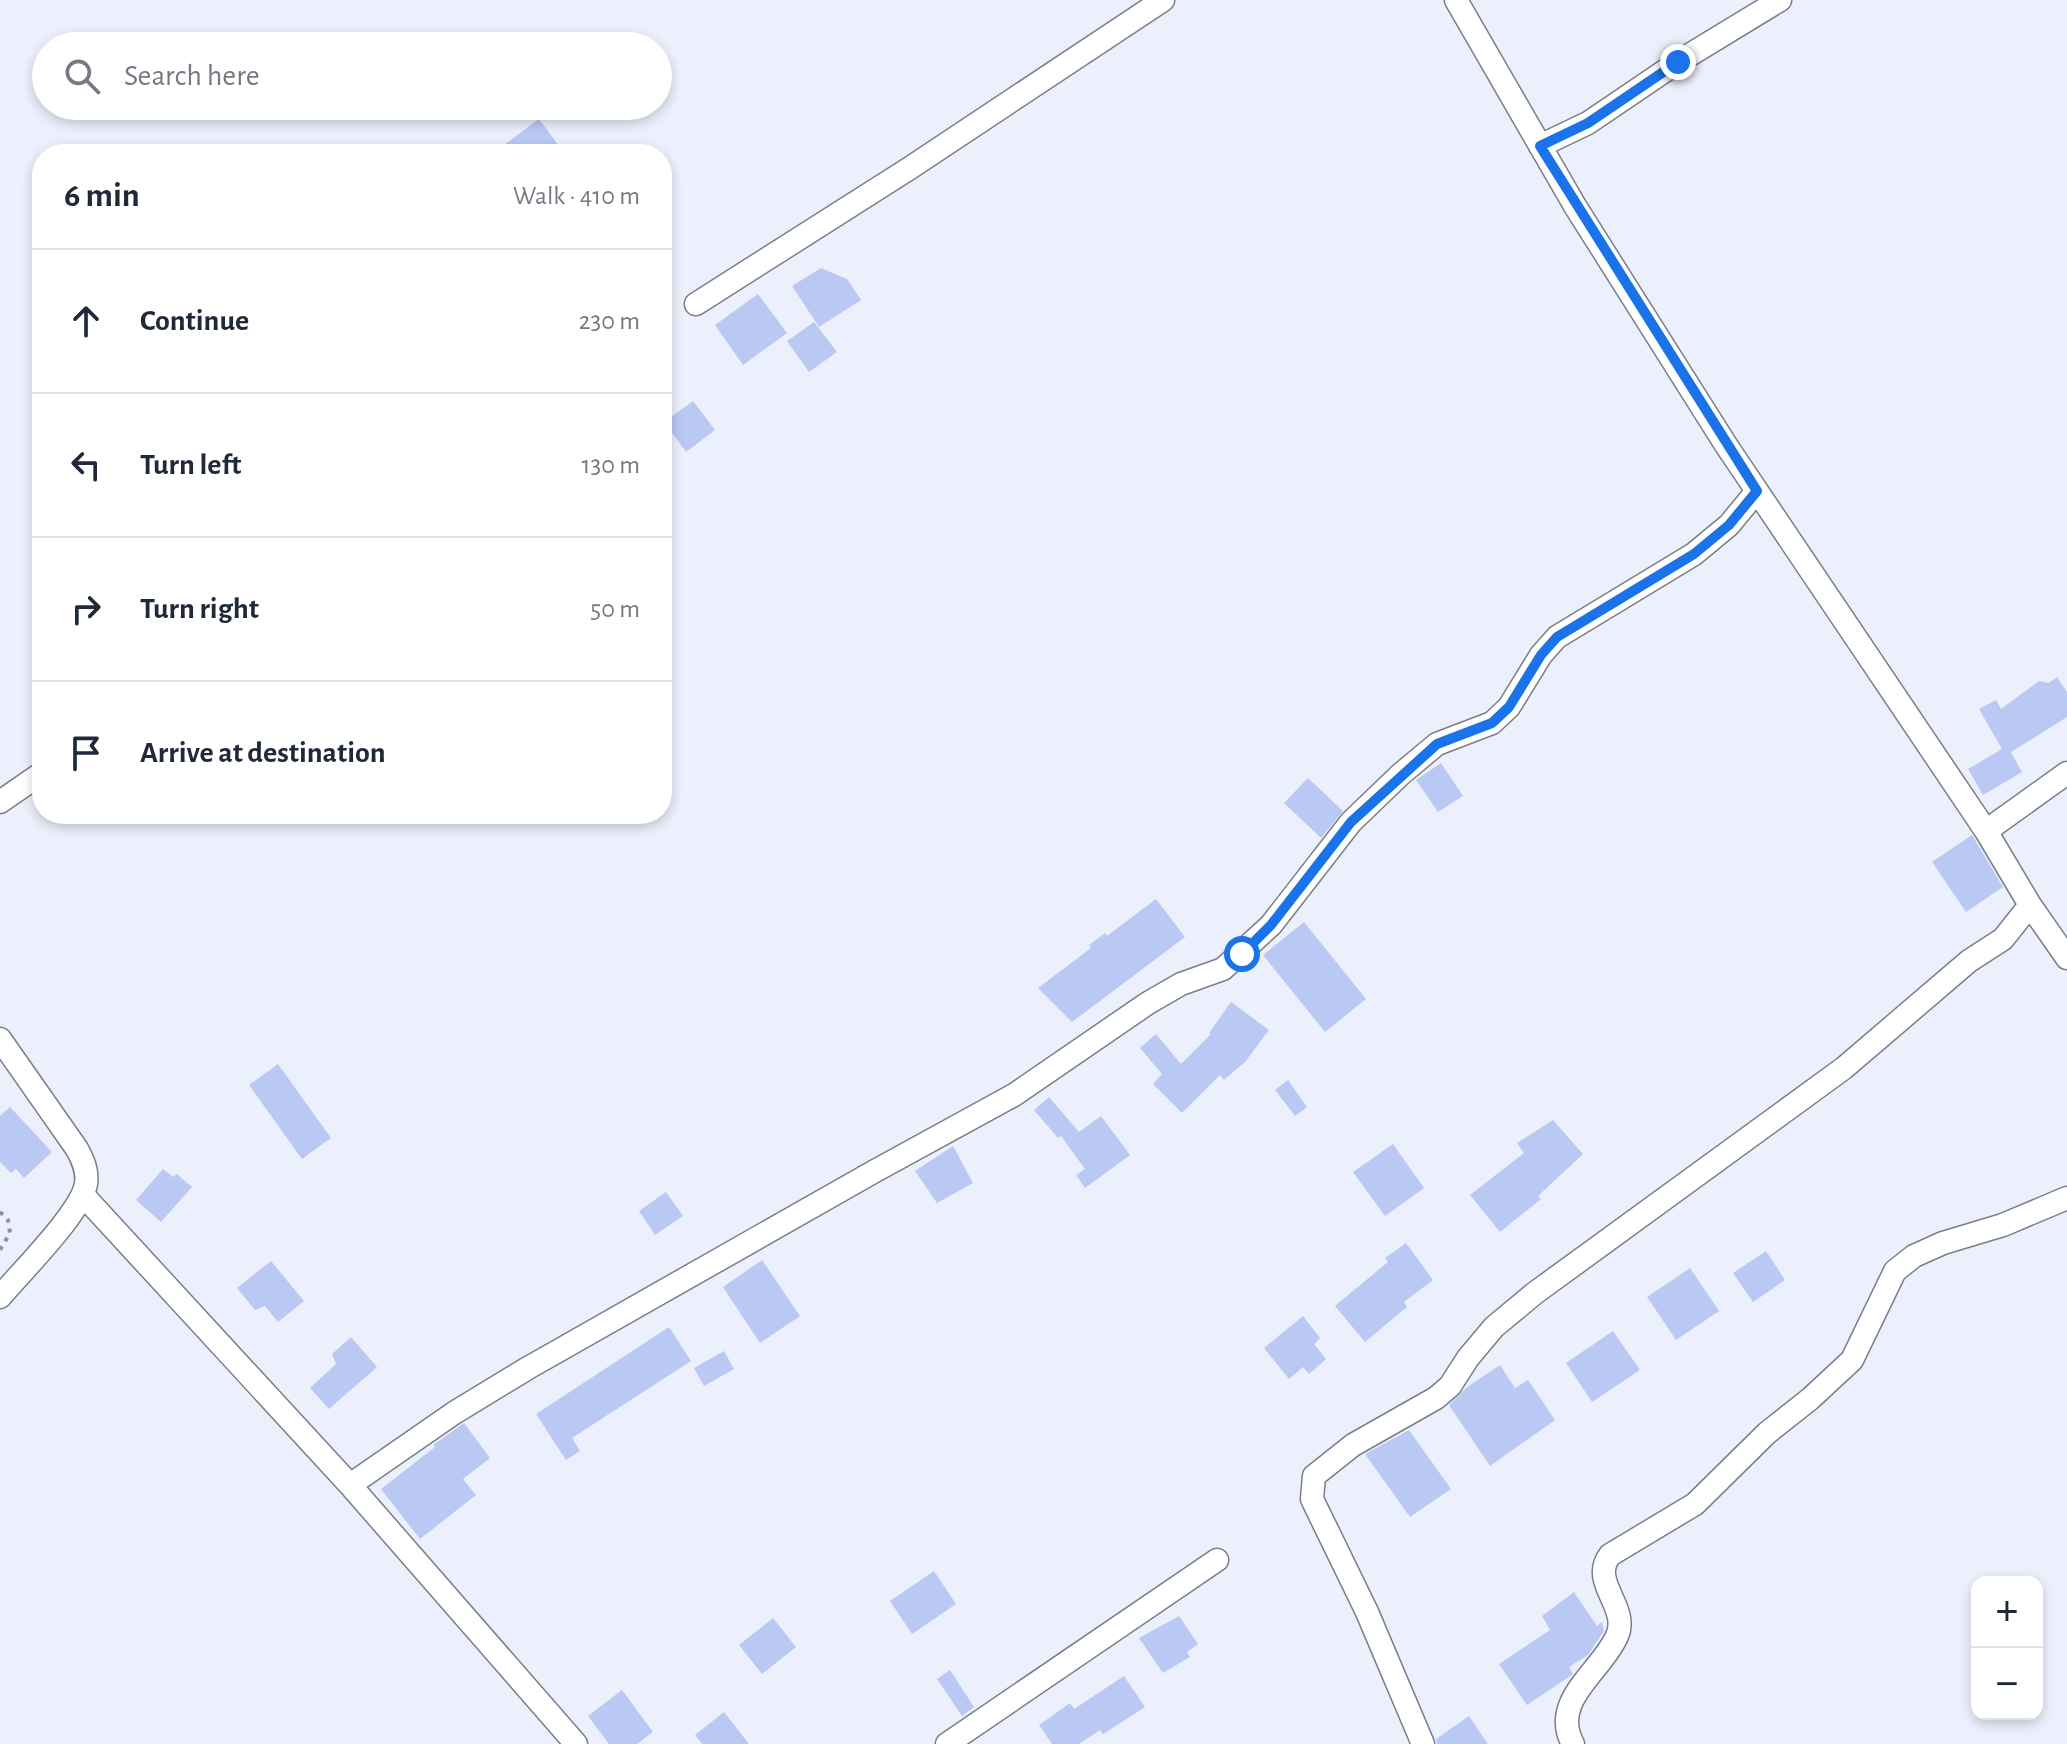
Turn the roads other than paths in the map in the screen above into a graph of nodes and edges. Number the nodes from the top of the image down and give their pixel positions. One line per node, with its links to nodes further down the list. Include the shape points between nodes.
1 (1163, 0): 5 (street)
2 (1456, 0): 4 (street)
3 (1780, 0): 4 (street, via 1588,123)
4 (1540, 146): 6 (street)
5 (696, 304)
6 (1757, 491): 10 (street); 17 (street, via 1729,525 1694,554 1557,637 1492,723 1437,744 1401,774 1351,822 1271,925 1223,969 1181,984 1014,1095 515,1376)
7 (2067, 773): 10 (street)
8 (32, 780): 9 (street)
9 (0, 802)
10 (1986, 831): 11 (street)
11 (2030, 905): 12 (street); 21 (street, via 2003,939 1969,961 1844,1068 1494,1327 1436,1398 1353,1445 1314,1476 1312,1499)
12 (2067, 958)
13 (0, 1039): 14 (street, via 83,1160)
14 (83, 1195): 16 (street); 17 (street)
15 (2067, 1198): 22 (street, via 1914,1256 1895,1271 1852,1360 1695,1504 1610,1555 1602,1573 1620,1629 1573,1698 1566,1726)
16 (0, 1297)
17 (350, 1485): 19 (street)
18 (1217, 1560): 20 (street)
19 (576, 1744)
20 (947, 1744)
21 (1423, 1744)
22 (1573, 1744)

